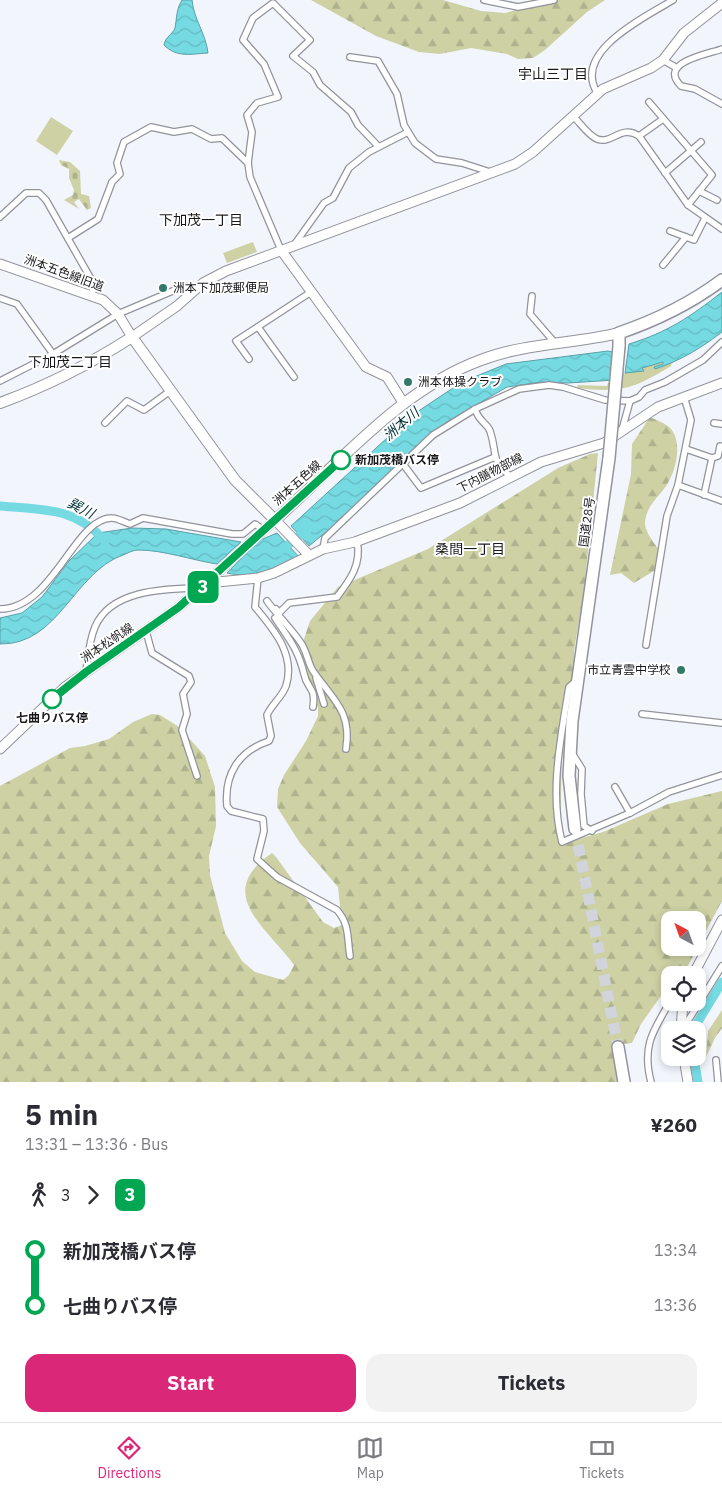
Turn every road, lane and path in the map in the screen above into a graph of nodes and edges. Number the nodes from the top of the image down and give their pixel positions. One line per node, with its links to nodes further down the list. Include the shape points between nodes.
1 (484, 0): 2 (street, via 518,7)
2 (554, 0)
3 (673, 0): 9 (street, via 626,29 602,51 593,68 593,84)
4 (722, 3): 7 (street, via 684,32)
5 (722, 49): 8 (street, via 684,62)
6 (350, 57): 14 (street, via 378,60 397,94)
7 (663, 60): 8 (street); 9 (street)
8 (677, 68): 11 (street, via 675,75 681,86 695,89)
9 (598, 94): 12 (street)
10 (649, 102): 13 (street)
11 (722, 104)
12 (574, 117): 15 (street, via 599,140 606,141 623,133); 20 (street, via 533,152)
13 (663, 119): 15 (street); 18 (street)
14 (408, 132): 17 (street); 20 (street, via 436,160 462,163)
15 (639, 136): 21 (street)
16 (701, 142): 18 (street)
17 (378, 146): 19 (street, via 358,125 351,112 293,56 310,40 274,4 254,18 243,40 264,64 278,97 250,108 247,115 252,132); 31 (street, via 349,168 333,198 324,203)
18 (691, 150): 21 (street); 22 (street, via 712,175)
19 (248, 163): 30 (street, via 222,138 211,139 192,129 174,132 151,127 124,142 117,163 120,174 112,182 98,219); 32 (street, via 253,188)
20 (492, 173): 31 (street)
21 (665, 173): 24 (street)
22 (699, 191): 23 (street); 24 (street)
23 (717, 200)
24 (688, 204): 26 (street)
25 (0, 217): 30 (street, via 26,192 39,193)
26 (704, 218): 27 (street); 29 (street, via 694,240)
27 (722, 229)
28 (670, 231): 29 (street)
29 (686, 237): 34 (street)
30 (68, 238): 38 (street, via 95,286)
31 (292, 246): 32 (street)
32 (281, 250): 36 (street, via 226,271); 37 (street)
33 (0, 264): 38 (street, 洲本五色線旧道)
34 (663, 265)
35 (722, 280): 43 (highway, via 688,304)
36 (194, 291): 41 (street, via 187,286 182,287); 44 (street)
37 (311, 292): 42 (street); 56 (street, via 366,367 387,377)
38 (91, 294): 41 (street, 洲本五色線旧道)
39 (532, 296): 46 (street, via 530,314)
40 (0, 298): 47 (street, via 17,304)
41 (118, 314): 44 (street, 洲本五色線旧道); 47 (street)
42 (258, 327): 48 (street, via 236,341); 49 (street)
43 (619, 333): 46 (main road, 洲本五色線); 85 (highway, 国道28号, bridge, via 609,458)
44 (132, 337): 52 (main road, 洲本五色線); 55 (main road, via 56,380)
45 (722, 342): 54 (street, via 703,360)
46 (556, 344): 56 (main road, 洲本五色線, via 476,361 427,386)
47 (53, 354): 50 (street)
48 (249, 359)
49 (294, 377)
50 (0, 381)
51 (722, 383): 53 (street, 下内膳物部線)
52 (170, 390): 58 (street, via 144,410 127,402); 71 (main road, 洲本五色線, via 235,480)
53 (684, 397): 61 (street, 下内膳物部線, via 658,407); 63 (street, via 691,420)
54 (630, 401): 57 (street, via 605,400 549,386 518,389); 61 (street)
55 (0, 403)
56 (404, 404): 71 (main road, 洲本五色線)
57 (475, 408): 64 (street, via 478,419 490,432); 66 (street, via 433,435)
58 (105, 423)
59 (714, 423): 60 (street)
60 (722, 424)
61 (622, 430): 67 (street, 下内膳物部線, via 604,443 541,462)
62 (720, 446): 65 (street, via 718,456)
63 (686, 449): 65 (street); 68 (street)
64 (496, 457): 66 (street, via 420,488); 67 (street, via 498,466)
65 (712, 458): 69 (street)
66 (403, 464): 74 (street, via 324,538)
67 (511, 476): 73 (street, 下内膳物部線, via 460,502)
68 (678, 485): 69 (street); 82 (street, via 667,516)
69 (704, 495): 70 (street)
70 (722, 501)
71 (278, 523): 72 (street, 洲本松帆線); 75 (street)
72 (261, 533): 77 (street, 洲本松帆線); 80 (street, via 256,524 243,534 232,534 143,518 130,524 113,518 103,520 82,536 55,573 30,599 12,609)
73 (357, 541): 74 (street, 下内膳物部線); 79 (street, via 360,552 353,576 337,597 289,603 279,613 270,601)
74 (323, 549): 75 (street, 下内膳物部線)
75 (308, 554): 76 (street, 下内膳物部線)
76 (258, 578): 77 (street, 下内膳物部線); 78 (street)
77 (204, 586): 81 (street, 洲本松帆線); 84 (street, via 144,594 115,603 96,624)
78 (257, 591): 79 (street); 102 (street, via 254,607 274,630 288,654 288,673 286,686 267,715 271,736 239,758 230,774 227,806 263,819 264,831 257,859 277,877 342,915 349,930)
79 (265, 602): 83 (street, via 294,633); 88 (street, via 292,641 303,664 304,675 315,694)
80 (0, 609)
81 (146, 631): 84 (street, 洲本松帆線); 96 (street, via 152,653 189,676 191,682 182,694 187,714 182,730)
82 (646, 645)
83 (312, 670): 86 (street); 87 (street)
84 (86, 672): 92 (street, 洲本松帆線, via 65,687)
85 (578, 679): 94 (highway, 国道28号); 100 (street, via 569,687 560,745 557,775 559,830 562,842)
86 (324, 704)
87 (340, 706): 90 (street); 93 (street, via 348,728)
88 (313, 707)
89 (642, 714): 91 (street)
90 (341, 722)
91 (722, 723)
92 (0, 749)
93 (346, 749)
94 (570, 750): 99 (highway, 国道28号); 100 (street, via 582,769 584,826)
95 (722, 775): 98 (street, via 669,792)
96 (197, 776)
97 (615, 787): 98 (street)
98 (630, 813): 100 (street)
99 (575, 830)
100 (592, 831)
101 (722, 920): 103 (street)
102 (350, 956)
103 (698, 966)
104 (722, 966): 105 (street)
105 (706, 990)
106 (665, 1011): 111 (street, via 649,1038)
107 (618, 1046): 110 (highway)
108 (716, 1060): 113 (street)
109 (685, 1066): 112 (street)
110 (624, 1082)
111 (651, 1082)
112 (688, 1082)
113 (718, 1082)

